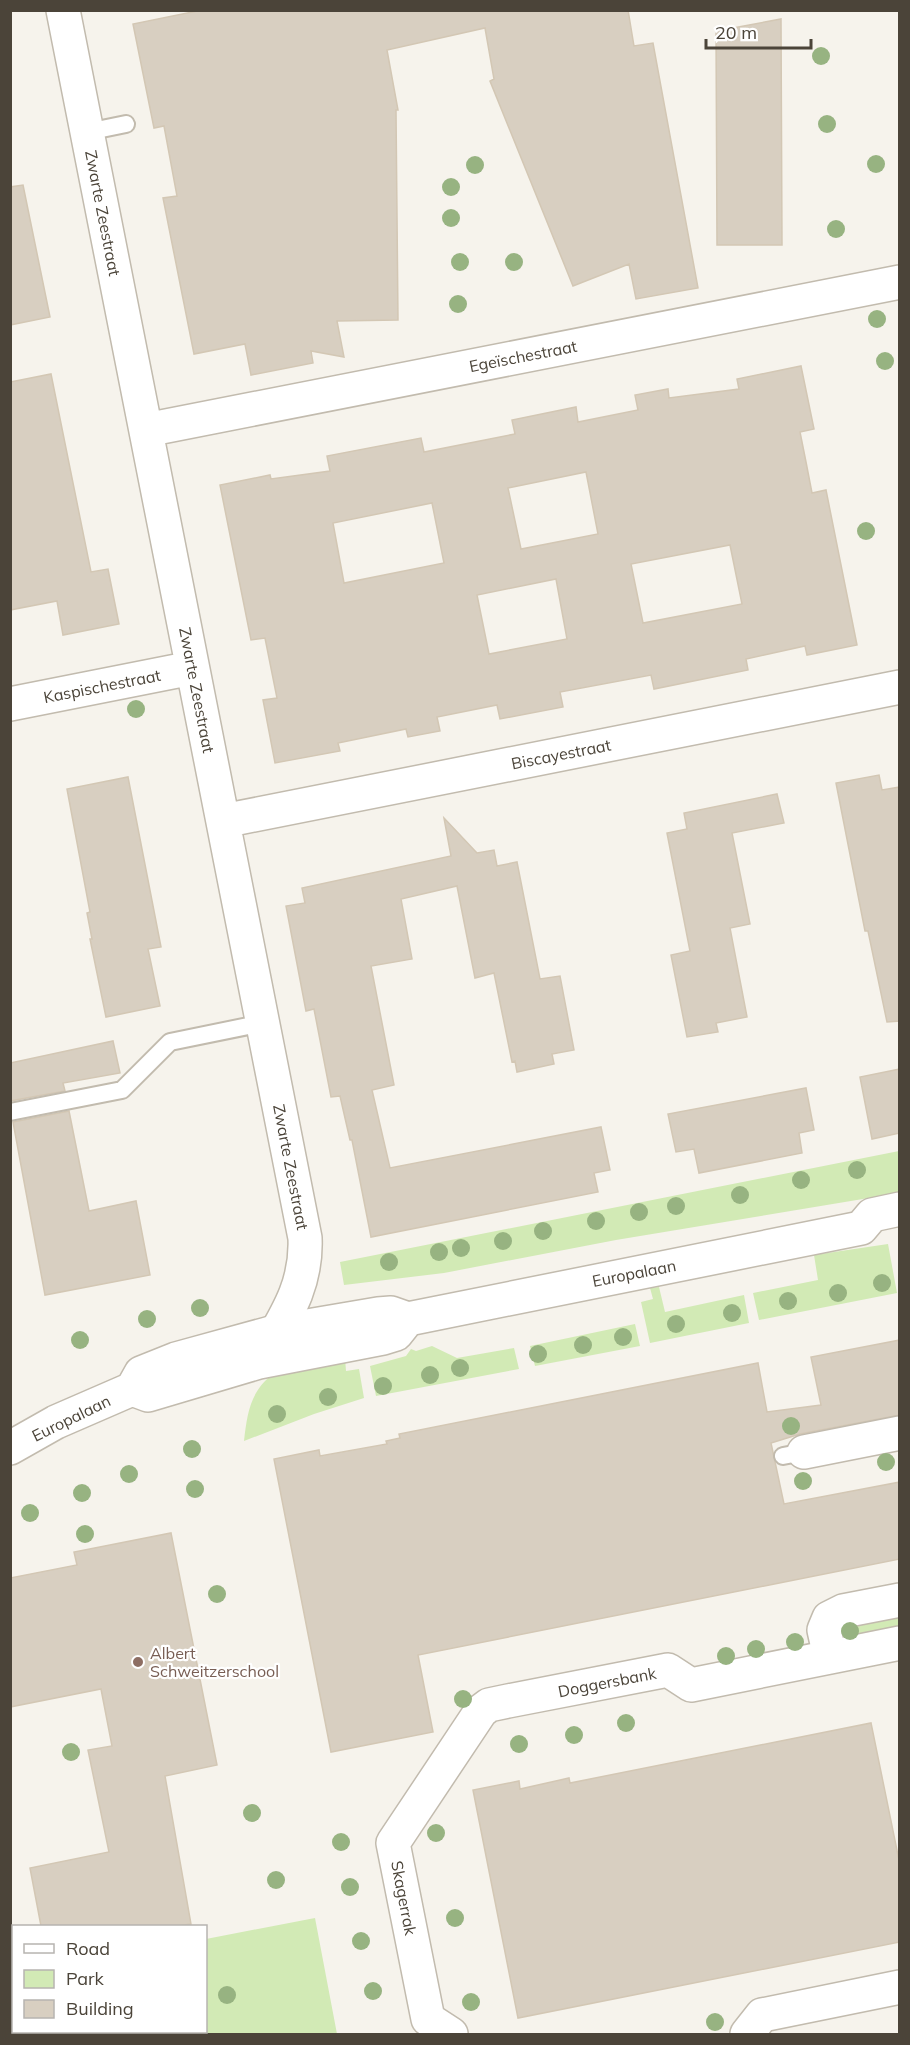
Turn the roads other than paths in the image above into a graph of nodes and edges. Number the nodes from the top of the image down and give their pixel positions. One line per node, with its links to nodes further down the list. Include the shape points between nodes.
1 (63, 10): 3 (street, Zwarte Zeestraat)
2 (126, 124): 3 (lane)
3 (87, 132): 5 (street, Zwarte Zeestraat)
4 (900, 282): 5 (street, Egeïschestraat)
5 (146, 430): 6 (street, Zwarte Zeestraat)
6 (192, 668): 8 (street, Kaspischestraat); 9 (street, Zwarte Zeestraat)
7 (900, 687): 9 (street, Biscayestraat)
8 (10, 704)
9 (223, 821): 10 (street, Zwarte Zeestraat)
10 (263, 1023): 11 (lane, via 170,1042 122,1090); 16 (street, Zwarte Zeestraat, via 306,1258)
11 (10, 1112)
12 (900, 1209): 13 (street, Europalaan, via 872,1215)
13 (861, 1228): 14 (street, Europalaan, via 876,1236); 15 (street, Europalaan)
14 (900, 1232)
15 (408, 1318): 16 (street, Europalaan, via 378,1314); 17 (street, Europalaan, via 390,1336)
16 (278, 1331): 17 (street, Zwarte Zeestraat); 18 (street, Europalaan, via 158,1366 141,1373)
17 (259, 1362): 18 (street, Europalaan, via 148,1395)
18 (132, 1389): 20 (street, Europalaan, via 56,1422)
19 (900, 1433): 21 (street)
20 (10, 1448)
21 (794, 1454)
22 (900, 1600): 24 (street, via 843,1611 829,1618 824,1630)
23 (900, 1643): 24 (street, Doggersbank)
24 (830, 1657): 25 (street, Doggersbank, via 691,1685 668,1671 489,1706 481,1711)
25 (446, 1764): 27 (street, Skagerrak, via 393,1843 428,2019)
26 (900, 1987): 28 (street, via 762,2015)
27 (451, 2034)
28 (747, 2034)

